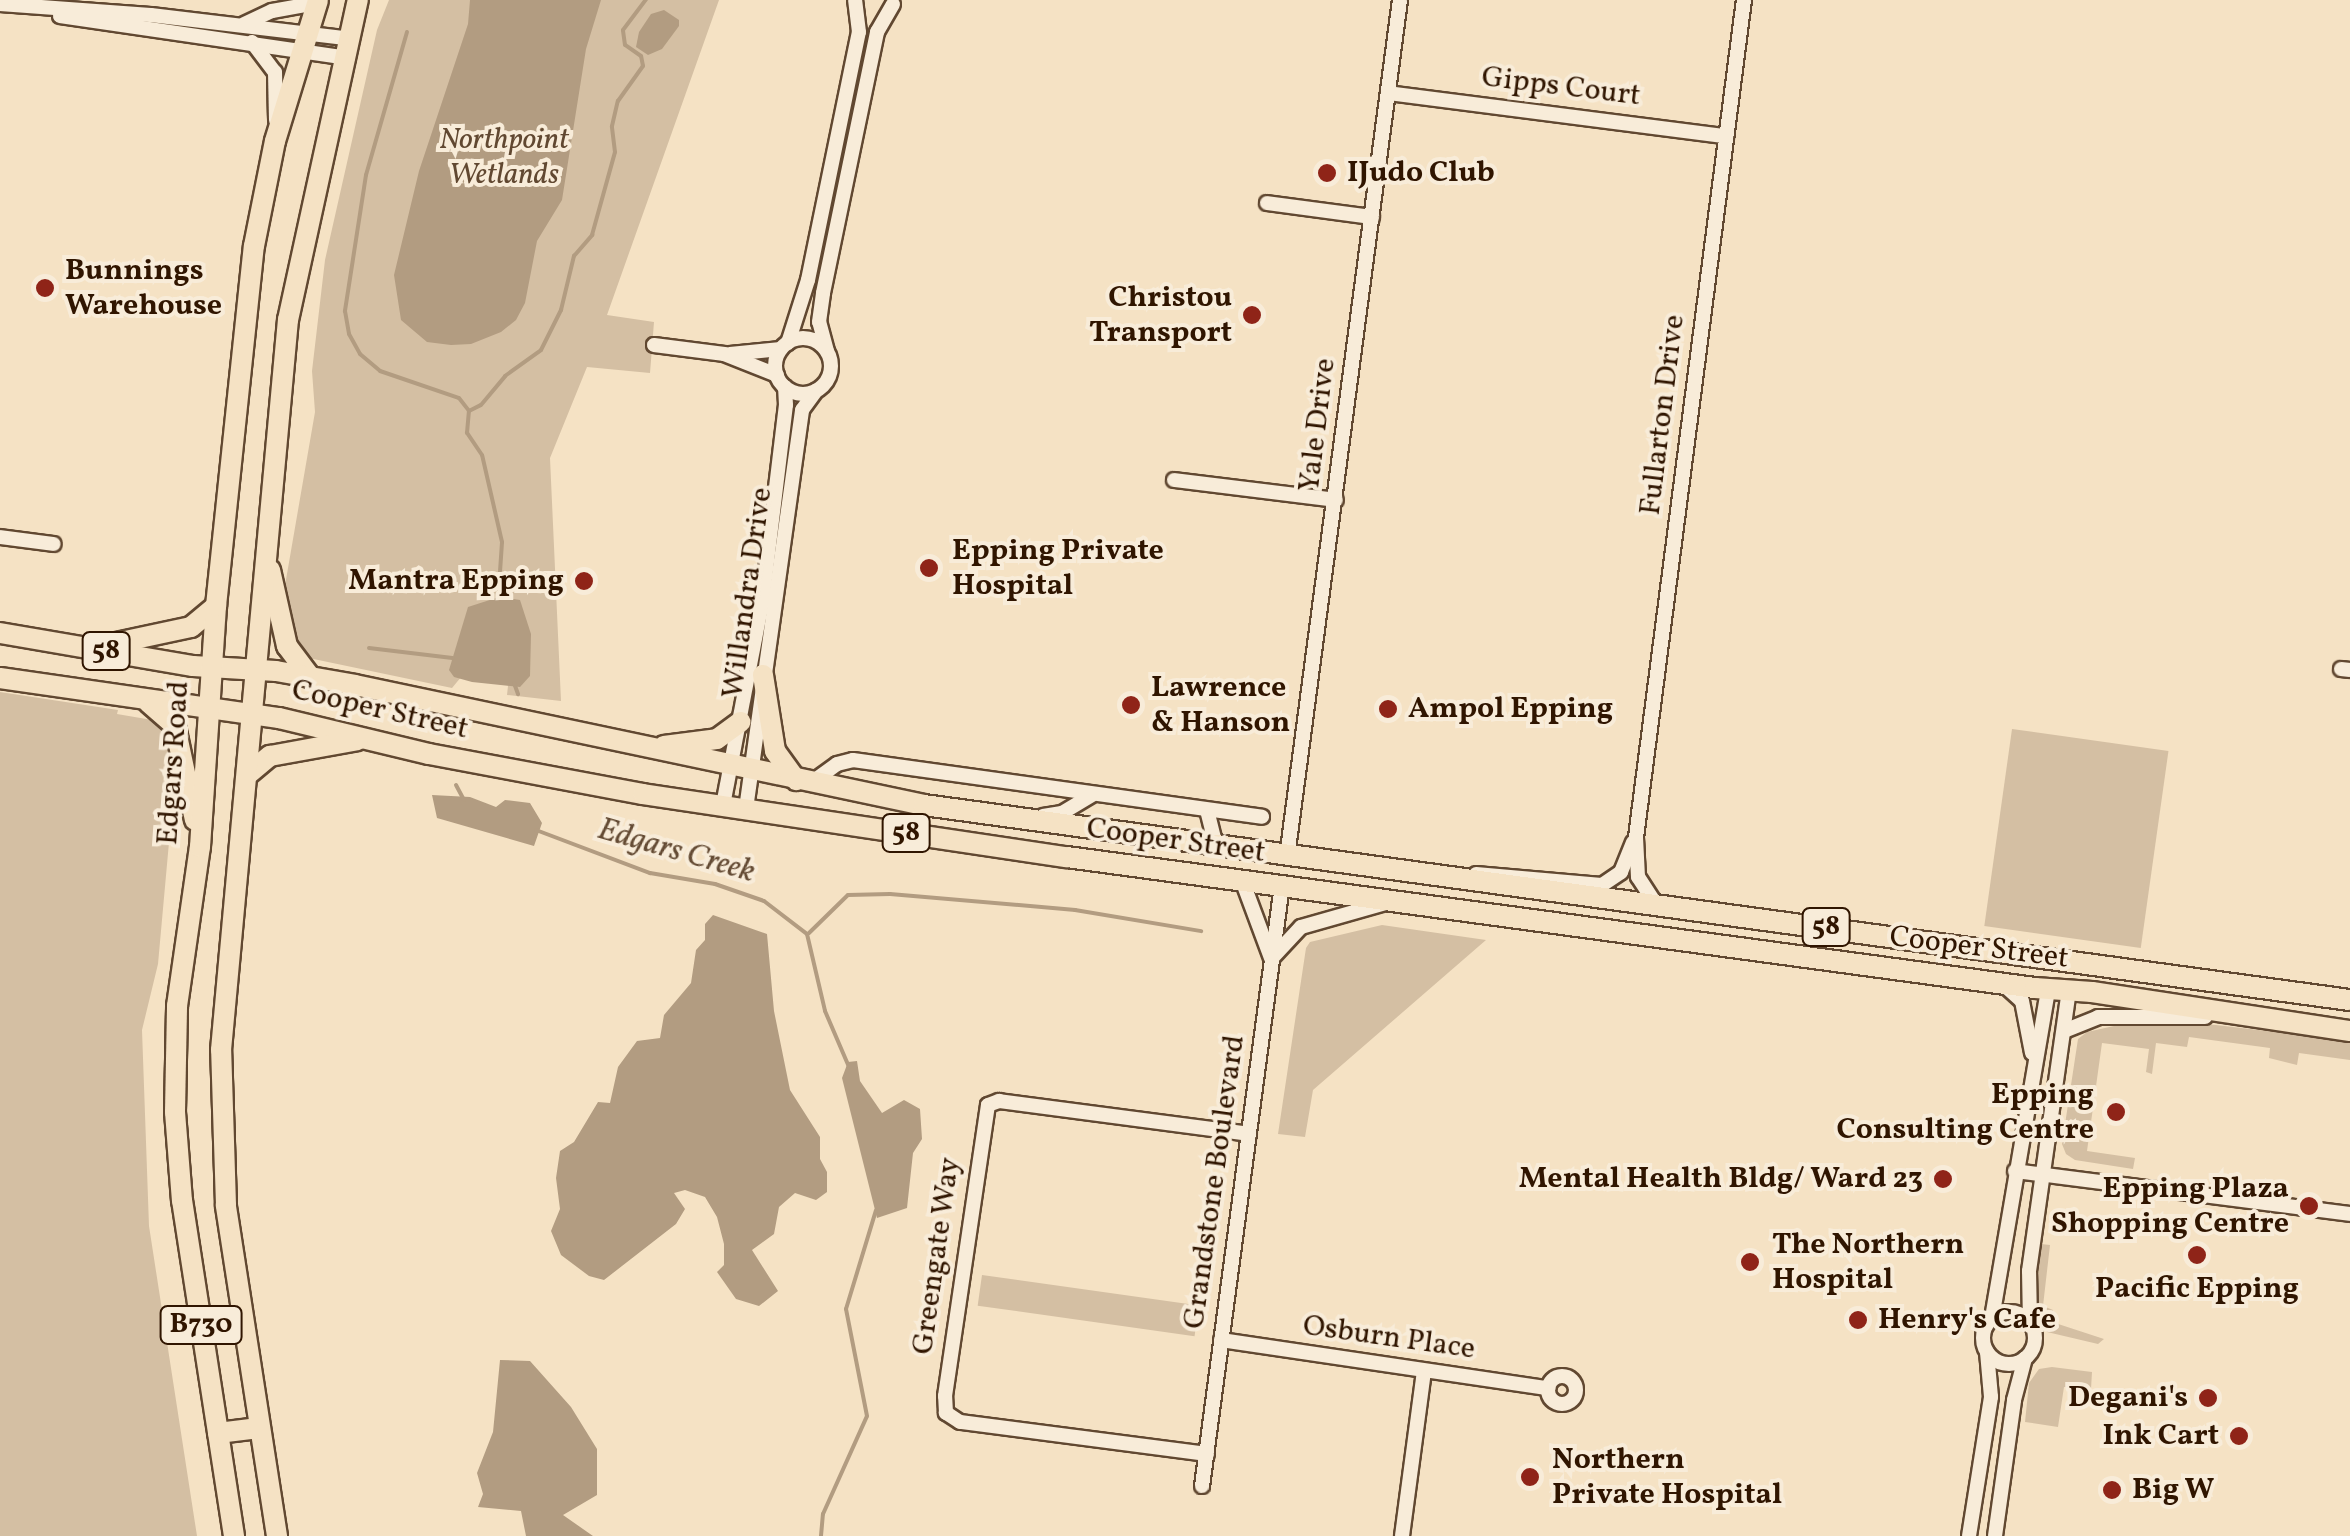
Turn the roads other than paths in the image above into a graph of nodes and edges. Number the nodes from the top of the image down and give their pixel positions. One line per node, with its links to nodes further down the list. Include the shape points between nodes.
1 (358, 0): 11 (main road)
2 (856, 0): 6 (street, via 876,9); 18 (street, via 859,32 808,280)
3 (1400, 0): 12 (street, Yale Drive)
4 (1744, 0): 13 (street, Fullarton Drive)
5 (317, 2): 8 (street); 9 (main road, Edgars Road)
6 (896, 2): 19 (street, via 877,32 823,292 818,322)
7 (0, 5): 8 (street); 10 (street)
8 (244, 24): 9 (street)
9 (305, 41): 10 (street); 11 (street); 14 (main road, Edgars Road)
10 (252, 42): 14 (street, via 276,72)
11 (350, 48): 27 (main road, via 288,320)
12 (1388, 94): 13 (street, Gipps Court); 16 (street, Yale Drive)
13 (1726, 136): 52 (street, Fullarton Drive)
14 (275, 141): 28 (main road, Edgars Road, via 254,246)
15 (1267, 203): 16 (street)
16 (1372, 217): 24 (street, Yale Drive)
17 (654, 345): 20 (street)
18 (785, 346): 19 (street, via 814,340); 20 (street); 21 (street)
19 (826, 351): 22 (street, via 829,378)
20 (724, 354): 21 (street)
21 (781, 381): 22 (street, via 800,394); 39 (street, Willandra Drive, via 768,560)
22 (816, 391): 33 (street, Willandra Drive, via 802,410)
23 (1174, 480): 24 (street)
24 (1336, 500): 55 (street, Yale Drive)
25 (0, 537): 26 (street)
26 (54, 544)
27 (266, 558): 32 (main road); 35 (main road, via 288,646)
28 (216, 606): 30 (main road, via 191,628); 31 (main road, Edgars Road)
29 (0, 634): 30 (main road, Cooper Street / 58)
30 (90, 649): 31 (main road, Cooper Street / 58)
31 (212, 667): 32 (main road, Cooper Street / 58); 37 (main road, Edgars Road / B730)
32 (257, 669): 35 (main road, Cooper Street / 58); 38 (main road, B730)
33 (763, 675): 43 (street, Willandra Drive); 45 (main road, via 775,751)
34 (0, 678): 36 (main road, Cooper Street / 58)
35 (310, 678): 41 (main road, Cooper Street / 58)
36 (146, 701): 37 (main road, Cooper Street / 58); 53 (main road, via 175,726)
37 (211, 710): 38 (main road, Cooper Street / 58); 53 (main road, Edgars Road / B730)
38 (254, 714): 40 (main road, Cooper Street / 58); 44 (main road, B730)
39 (740, 722): 41 (main road, via 717,739); 42 (street, Willandra Drive)
40 (370, 738): 44 (main road, via 278,754); 47 (main road, Cooper Street / 58)
41 (637, 747): 42 (main road, Cooper Street / 58)
42 (730, 767): 43 (main road, Cooper Street / 58); 47 (street, Willandra Drive)
43 (751, 771): 45 (main road, Cooper Street / 58); 49 (street, Willandra Drive)
44 (247, 776): 83 (main road, B730, via 225,993 221,1132)
45 (803, 782): 46 (street, Cooper Street, via 853,760); 48 (main road, Cooper Street / 58)
46 (1092, 795): 48 (street, Cooper Street, via 1042,816); 50 (street, Cooper Street)
47 (724, 806): 49 (main road, Cooper Street / 58)
48 (947, 808): 54 (main road, Cooper Street / 58)
49 (746, 809): 57 (main road, Cooper Street / 58)
50 (1207, 810): 51 (street, Cooper Street); 54 (street, Cooper Street)
51 (1262, 817)
52 (1636, 837): 56 (street, Fullarton Drive, via 1621,872 1602,885 1501,873); 61 (street, Fullarton Drive, via 1638,877)
53 (200, 846): 84 (main road, Edgars Road / B730, via 177,1006 175,1112)
54 (1216, 846): 55 (main road, Cooper Street / 58)
55 (1287, 857): 56 (main road, Cooper Street / 58); 58 (main road)
56 (1439, 877): 59 (main road, Cooper Street / 58)
57 (1242, 880): 58 (main road, Cooper Street / 58); 63 (street)
58 (1282, 885): 60 (main road, Cooper Street / 58); 63 (street, Grandstone Boulevard)
59 (1600, 899): 61 (main road, Cooper Street / 58); 62 (main road, via 1624,919)
60 (1390, 901): 62 (main road, Cooper Street / 58); 63 (street, via 1301,927)
61 (1657, 906): 64 (main road, Cooper Street / 58)
62 (1629, 933): 65 (main road, Cooper Street / 58)
63 (1272, 958): 72 (street, Grandstone Boulevard)
64 (2062, 961): 66 (main road); 67 (main road, Cooper Street / 58)
65 (2000, 983): 66 (main road, Cooper Street / 58); 71 (street, via 2025,1008)
66 (2058, 990): 68 (main road, Cooper Street / 58); 69 (street); 71 (street)
67 (2350, 1000)
68 (2248, 1017): 69 (street, via 2114,1016); 70 (main road, Cooper Street / 58)
69 (2064, 1031): 74 (street)
70 (2350, 1031)
71 (2034, 1068): 73 (street)
72 (1250, 1134): 78 (street, Grandstone Boulevard); 85 (street, Greengate Way, via 999,1101 988,1105 946,1396 946,1413 960,1422)
73 (2016, 1171): 74 (street); 76 (street)
74 (2044, 1175): 75 (street); 77 (street, via 2029,1271)
75 (2350, 1214)
76 (1992, 1318): 77 (street, via 2012,1312); 79 (street, via 1983,1334)
77 (2030, 1322): 80 (street, via 2035,1342)
78 (1222, 1340): 81 (street, Osburn Place); 85 (street, Grandstone Boulevard)
79 (1988, 1352): 80 (street, via 2009,1364); 90 (street, via 1991,1397)
80 (2026, 1358): 91 (street)
81 (1424, 1371): 82 (street, Osburn Place); 89 (street)
82 (1548, 1388)
83 (260, 1428): 84 (main road); 88 (main road, B730)
84 (218, 1433): 87 (main road, Edgars Road / B730)
85 (1206, 1454): 86 (street, Grandstone Boulevard)
86 (1202, 1486)
87 (234, 1536)
88 (277, 1536)
89 (1402, 1536)
90 (1969, 1536)
91 (1996, 1536)

